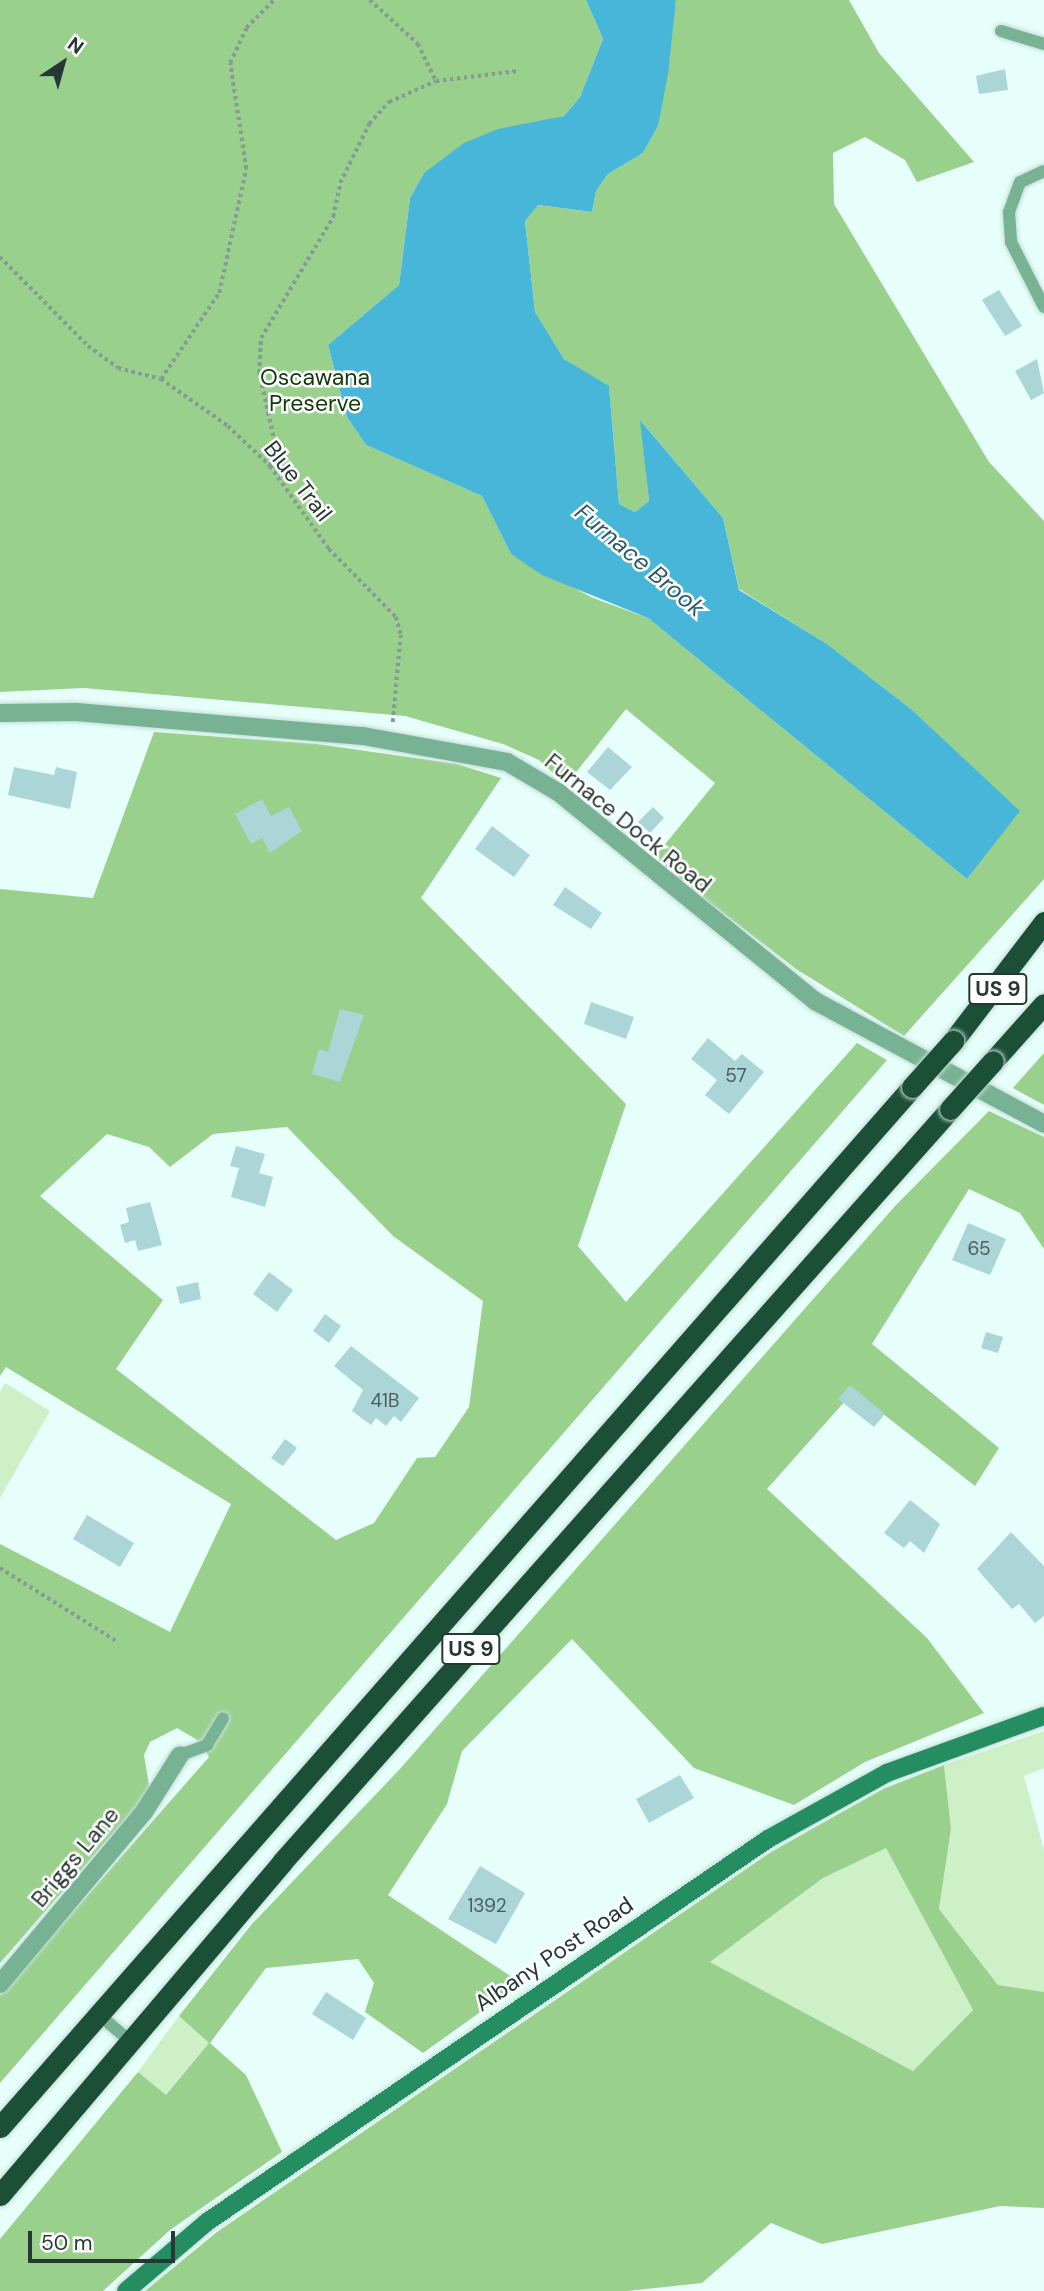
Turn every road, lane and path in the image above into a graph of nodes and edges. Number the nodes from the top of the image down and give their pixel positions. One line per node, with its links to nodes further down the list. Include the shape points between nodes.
1 (274, 0): 10 (path, via 246,28 230,63 246,169 219,293)
2 (370, 0): 6 (path, via 418,44)
3 (1001, 31): 4 (lane)
4 (1044, 44)
5 (517, 71): 6 (path)
6 (436, 80): 11 (path, via 389,102 369,124 340,183 333,217 261,338 259,373 276,450)
7 (1044, 172): 9 (lane, via 1020,183 1009,212 1011,242)
8 (0, 257): 10 (path, Blue Trail, via 88,346 118,368)
9 (1044, 307)
10 (161, 379): 11 (path, Blue Trail, via 228,426)
11 (270, 466): 13 (path, Blue Trail, via 328,549 396,617 401,635)
12 (0, 713): 13 (street, Furnace Dock Road, via 87,713)
13 (393, 739): 20 (street, Furnace Dock Road, via 492,757 529,772 815,1001)
14 (1044, 922): 18 (highway)
15 (1044, 938): 18 (highway, US 9)
16 (1044, 1004): 19 (highway, US 9)
17 (1044, 1010): 19 (highway)
18 (953, 1041): 27 (highway, US 9, bridge)
19 (993, 1061): 28 (highway, US 9, bridge)
20 (1044, 1124)
21 (0, 1568): 22 (path)
22 (118, 1642)
23 (1044, 1716): 31 (main road, Albany Post Road, via 887,1773 768,1839 208,2221)
24 (223, 1718): 25 (lane, via 207,1745)
25 (180, 1755): 26 (street, Briggs Lane, via 151,1804)
26 (0, 1984)
27 (97, 2013): 28 (lane); 29 (highway, US 9)
28 (130, 2041): 30 (highway, US 9)
29 (0, 2127)
30 (0, 2195)
31 (126, 2291)

